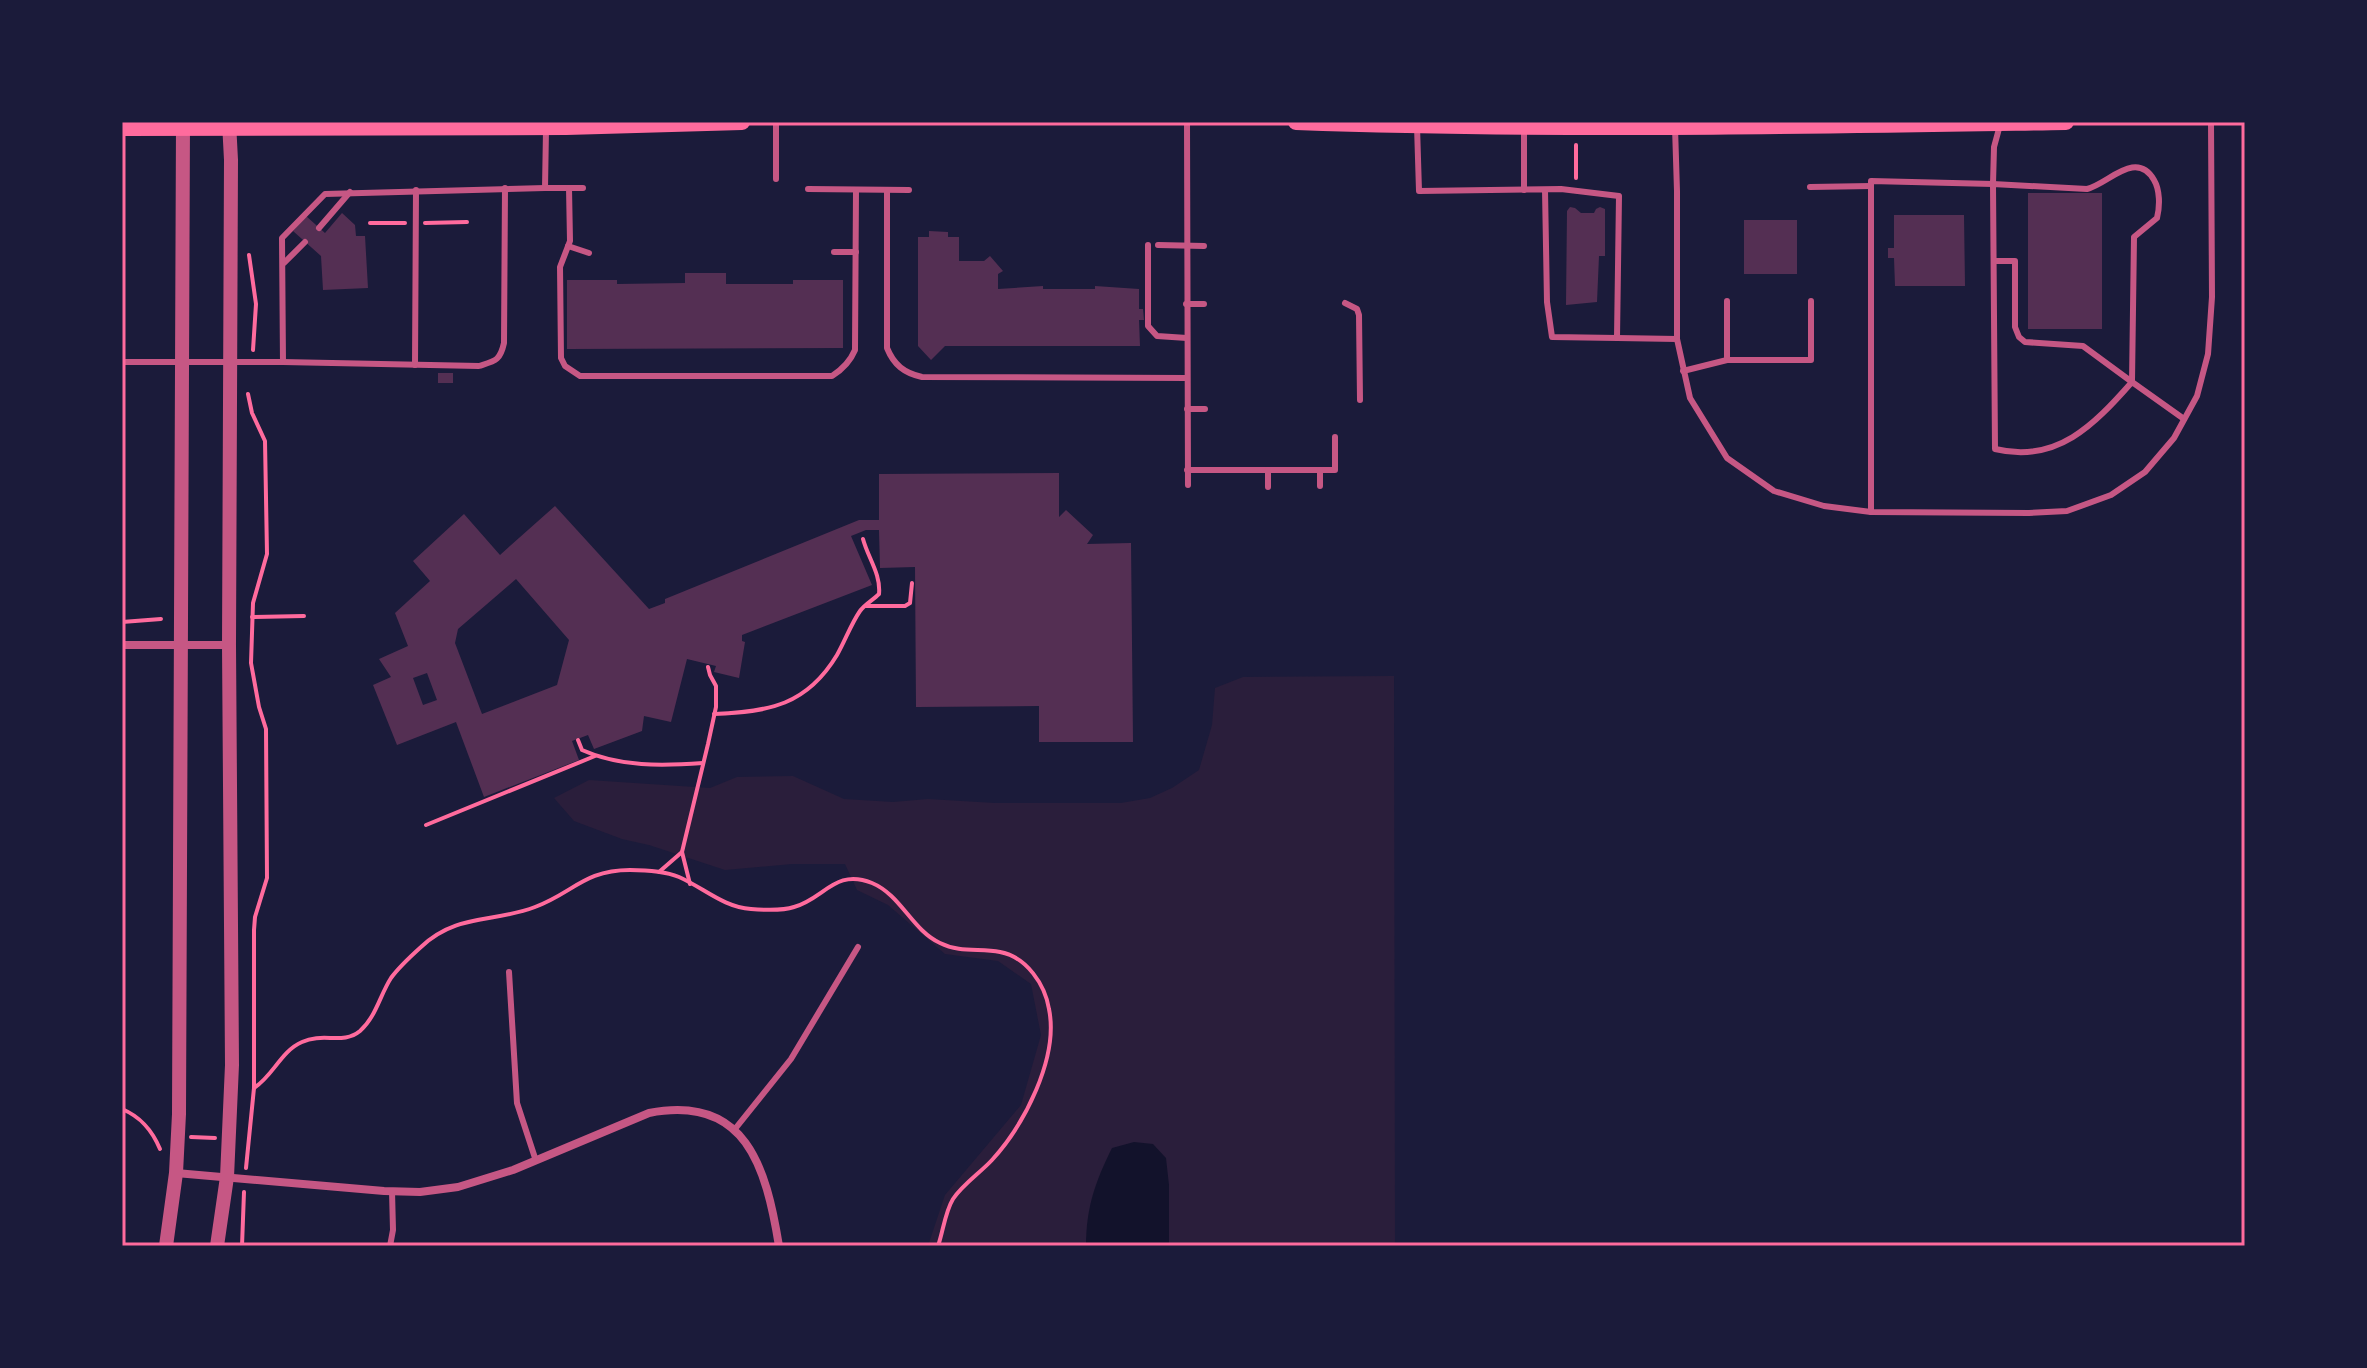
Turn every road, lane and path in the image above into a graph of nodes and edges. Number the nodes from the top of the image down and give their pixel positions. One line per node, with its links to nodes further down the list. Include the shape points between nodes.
1 (742, 122): 8 (main road)
2 (776, 122): 16 (lane)
3 (1187, 122): 36 (lane)
4 (1296, 122): 13 (main road)
5 (2000, 122): 6 (main road); 10 (main road); 17 (lane)
6 (2066, 122)
7 (2211, 122): 66 (lane, via 2208,354 2197,396)
8 (546, 124): 12 (main road); 21 (lane)
9 (1675, 124): 10 (main road); 14 (main road); 52 (lane)
10 (1839, 124)
11 (183, 125): 12 (main road); 15 (main road); 56 (street)
12 (229, 125): 57 (street)
13 (1417, 126): 14 (main road); 29 (lane, via 1419,191)
14 (1524, 127): 29 (lane)
15 (122, 128)
16 (776, 179)
17 (1993, 184): 18 (lane, via 1871,181); 43 (lane); 62 (lane, via 2087,189 2127,167 2149,173 2157,187 2159,211 2134,237)
18 (1871, 186): 19 (lane); 74 (lane)
19 (1810, 187)
20 (505, 188): 21 (lane); 25 (lane); 59 (lane, via 502,354 479,366)
21 (545, 188): 22 (lane)
22 (569, 188): 23 (lane); 37 (lane)
23 (583, 188)
24 (808, 189): 26 (lane)
25 (416, 190): 31 (lane); 59 (lane)
26 (856, 190): 27 (lane); 41 (lane)
27 (887, 190): 28 (lane); 61 (lane, via 887,348 910,375)
28 (909, 190)
29 (1524, 190): 30 (lane)
30 (1545, 190): 51 (lane, via 1552,337); 51 (lane, via 1619,196)
31 (350, 192): 32 (lane); 44 (lane, via 325,194 282,238)
32 (319, 228)
33 (305, 242): 44 (lane)
34 (1148, 245): 50 (lane, via 1148,326 1157,336)
35 (1158, 245): 36 (lane)
36 (1186, 245): 38 (lane); 48 (lane)
37 (568, 246): 41 (lane, via 560,267 561,358 580,376 832,376 855,350); 42 (lane)
38 (1204, 246)
39 (248, 250): 58 (path, via 256,313)
40 (834, 252): 41 (lane)
41 (856, 252)
42 (589, 253)
43 (1994, 261): 62 (lane, via 2015,261 2019,337 2025,342 2083,346); 62 (lane, via 1995,449 2026,452 2062,443 2104,414)
44 (284, 263): 55 (lane)
45 (1727, 301): 53 (lane)
46 (1811, 301): 53 (lane, via 1811,360)
47 (1345, 303): 63 (lane, via 1359,315)
48 (1186, 304): 49 (lane); 50 (lane)
49 (1204, 304)
50 (1187, 338): 61 (lane)
51 (1617, 338): 52 (lane)
52 (1677, 339): 60 (lane)
53 (1727, 360): 60 (lane)
54 (122, 362): 56 (lane)
55 (283, 362): 58 (lane); 59 (lane)
56 (182, 363): 57 (lane); 83 (street)
57 (230, 363): 58 (lane); 84 (street)
58 (249, 363): 79 (path, via 248,395 265,441 267,501 267,554)
59 (415, 365)
60 (1683, 371): 74 (lane, via 1690,398 1727,458 1774,491 1824,506)
61 (1187, 378): 64 (lane)
62 (2132, 382): 66 (lane)
63 (1360, 400)
64 (1187, 409): 65 (lane); 68 (lane)
65 (1205, 409)
66 (2184, 419): 74 (lane, via 2145,472 2111,495 2067,511)
67 (1335, 437): 70 (lane, via 1335,470)
68 (1187, 470): 69 (lane); 71 (lane)
69 (1268, 470): 70 (lane); 73 (lane)
70 (1320, 470): 72 (lane)
71 (1188, 485)
72 (1320, 486)
73 (1268, 487)
74 (1871, 512)
75 (863, 539): 77 (path, via 880,586 879,594)
76 (912, 583): 77 (path, via 905,606)
77 (864, 606): 86 (path, via 828,669 794,700 760,711)
78 (304, 616): 79 (path)
79 (252, 617): 92 (path, via 251,663 266,729 267,816 267,878 254,930 254,1088 301,1042 351,1037 362,1030 392,977 422,945 452,925 534,908 609,871)
80 (161, 619): 81 (path)
81 (122, 622)
82 (122, 645): 83 (street)
83 (181, 645): 84 (street); 102 (street)
84 (229, 645): 103 (street, via 232,1065)
85 (708, 667): 86 (path, via 716,686)
86 (714, 714): 89 (path)
87 (578, 740): 88 (path, via 582,750)
88 (595, 756): 89 (path, via 649,764); 90 (path)
89 (703, 763): 91 (path)
90 (426, 825)
91 (682, 852): 92 (path); 93 (path)
92 (659, 872): 93 (path)
93 (690, 884): 109 (path, via 728,904 773,909 794,907 831,883 848,878 868,881 893,897 935,941 951,948 1002,952 1040,981 1050,1010 1050,1042 1041,1076 1027,1111 1001,1148 952,1200)
94 (858, 947): 97 (lane, via 791,1059)
95 (509, 972): 101 (lane, via 517,1103)
96 (122, 1109): 98 (path, via 137,1115)
97 (735, 1129): 101 (street, via 717,1117 672,1109 649,1113); 108 (street, via 756,1160)
98 (153, 1135)
99 (192, 1137): 100 (path)
100 (214, 1138)
101 (536, 1161): 104 (street, via 458,1187)
102 (176, 1173): 103 (street); 105 (street)
103 (227, 1177): 104 (street); 106 (street)
104 (392, 1191): 107 (lane)
105 (166, 1246)
106 (217, 1246)
107 (390, 1246)
108 (779, 1246)
109 (938, 1246)

